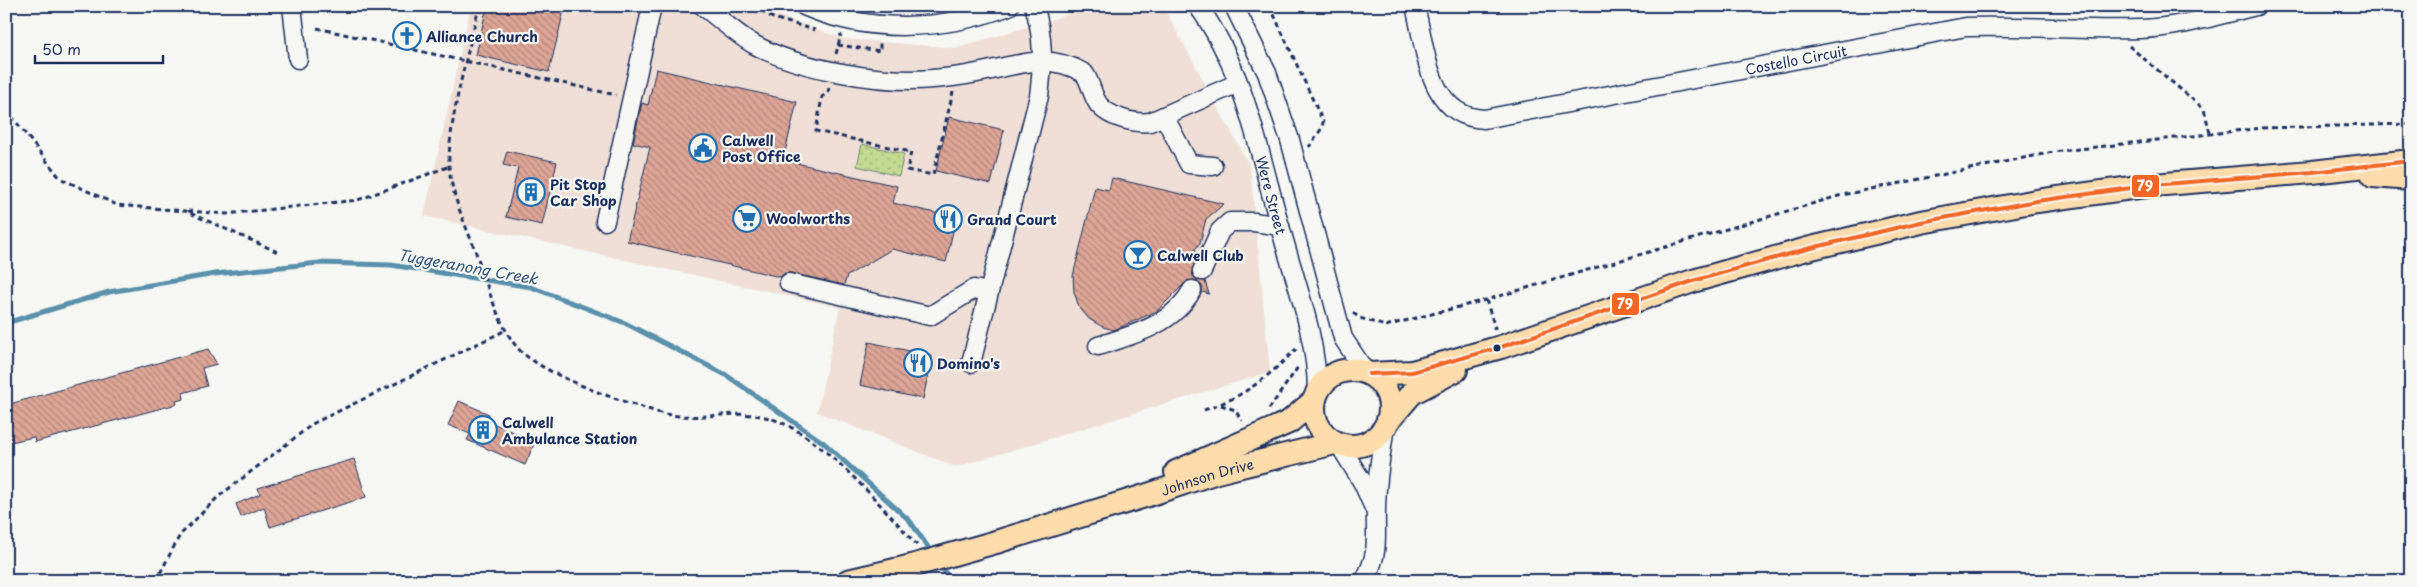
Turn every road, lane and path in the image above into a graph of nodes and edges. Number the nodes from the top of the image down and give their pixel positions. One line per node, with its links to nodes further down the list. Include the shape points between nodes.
1 (292, 6): 18 (street)
2 (479, 6): 20 (path)
3 (652, 6): 24 (street)
4 (703, 6): 21 (street, via 755,45 790,59)
5 (804, 6): 6 (street, via 826,16 910,27 972,17)
6 (1009, 6)
7 (1034, 6): 19 (street)
8 (1198, 6): 23 (street, Were Street)
9 (1234, 6): 51 (street, via 1266,73 1290,140 1342,338)
10 (1270, 6): 29 (path, via 1323,122)
11 (1415, 6): 12 (street, Costello Circuit, via 1441,97 1459,114 1484,120 1966,27 2140,29 2175,26)
12 (2256, 6)
13 (317, 28): 20 (path)
14 (840, 34): 17 (path)
15 (880, 41): 17 (path, via 880,51)
16 (2122, 41): 28 (path, via 2204,109)
17 (838, 45): 21 (path)
18 (298, 59)
19 (1043, 60): 22 (street); 26 (street, via 1084,73 1096,100 1105,110 1134,122 1150,122); 42 (street, via 1033,124)
20 (466, 62): 24 (path); 31 (path, via 452,128)
21 (833, 70): 22 (street, via 899,80); 22 (path, via 828,92 822,97 816,131 911,152 907,170 933,175)
22 (955, 76)
23 (1238, 83): 26 (street); 37 (street, Were Street)
24 (632, 99): 36 (street)
25 (6, 109): 35 (path, via 60,178 117,205)
26 (1164, 116): 32 (street, via 1189,164)
27 (2411, 124): 28 (path)
28 (2210, 132): 43 (path, via 2053,152 1842,195)
29 (1304, 153)
30 (2411, 161): 33 (main road)
31 (450, 166): 35 (path, via 358,200 226,214); 45 (path, via 465,226)
32 (1213, 166)
33 (2312, 172): 34 (main road); 46 (main road, via 2153,185 1921,222 1806,249)
34 (2411, 179)
35 (185, 211): 38 (path)
36 (604, 221)
37 (1280, 226): 39 (street, via 1230,222 1220,231); 52 (street, Were Street, via 1317,367)
38 (280, 253)
39 (1202, 271)
40 (789, 283): 42 (street, via 930,316 974,289)
41 (1192, 290): 47 (street, via 1187,300 1163,320 1138,333)
42 (988, 292): 49 (street)
43 (1486, 300): 44 (path, via 1385,326 1360,318); 46 (path)
44 (1351, 310)
45 (506, 330): 61 (path, via 517,347 538,365 645,408 680,416 751,414 794,429 869,493); 62 (path, via 314,423 218,497 180,535)
46 (1498, 338): 51 (main road, via 1412,372); 56 (main road, via 1412,393)
47 (1098, 346)
48 (1299, 355): 53 (path, via 1298,347 1268,378)
49 (971, 363)
50 (1300, 364): 55 (path)
51 (1367, 373): 52 (main road, via 1352,370 1331,376); 56 (main road, via 1386,391 1390,410)
52 (1316, 397): 57 (main road, Johnson Drive, via 1289,422); 58 (main road, via 1316,420 1320,429)
53 (1220, 405): 54 (path); 57 (path, via 1235,410)
54 (1204, 410)
55 (1268, 412)
56 (1387, 424): 58 (main road, via 1379,436 1362,445); 59 (street, via 1380,458)
57 (1251, 439): 60 (main road, Johnson Drive)
58 (1337, 443): 59 (street, via 1363,483); 60 (main road, Johnson Drive, via 1218,472)
59 (1376, 511): 64 (street, via 1376,551)
60 (1080, 515): 61 (main road, Johnson Drive, bridge, via 996,542)
61 (916, 560): 63 (main road, Johnson Drive)
62 (156, 581)
63 (848, 581)
64 (1364, 581)

